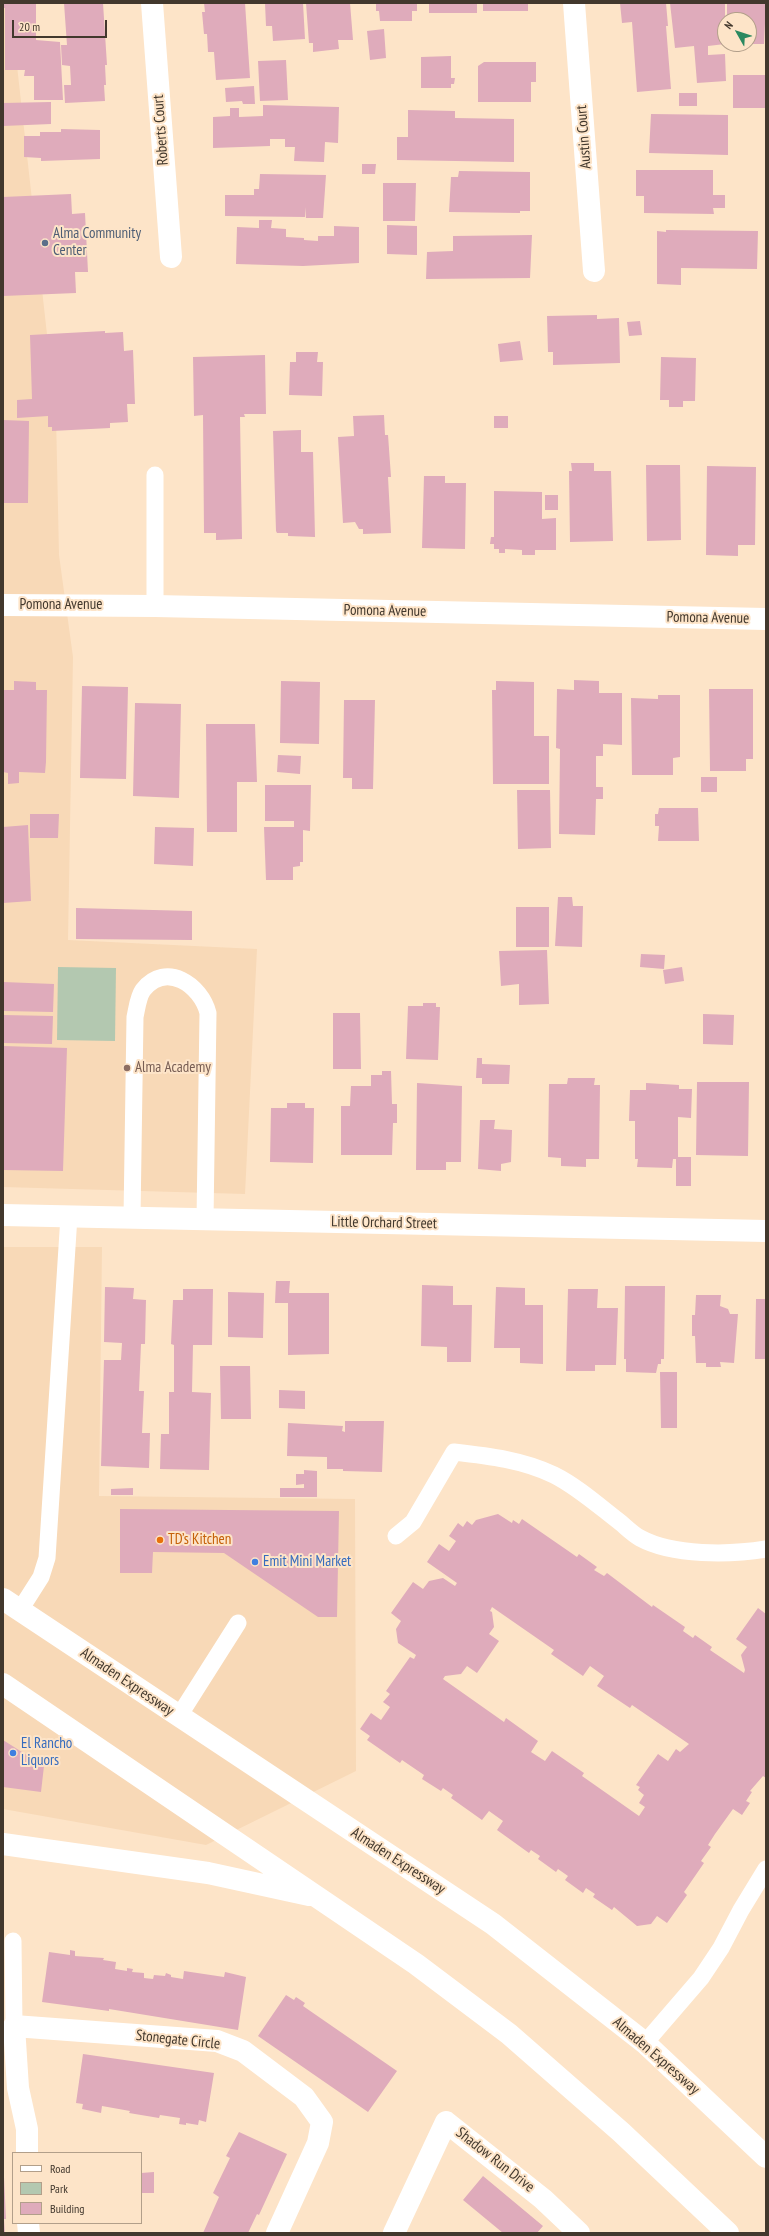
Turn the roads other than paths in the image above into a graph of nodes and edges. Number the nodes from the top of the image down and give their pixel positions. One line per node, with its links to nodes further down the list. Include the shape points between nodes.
1 (152, 3): 3 (street, Roberts Court)
2 (574, 3): 4 (street, Austin Court)
3 (171, 257)
4 (594, 271)
5 (155, 475): 7 (lane)
6 (3, 605): 7 (street, Pomona Avenue)
7 (155, 606): 8 (street, Pomona Avenue)
8 (766, 619)
9 (3, 1215): 10 (street, Little Orchard Street)
10 (69, 1216): 11 (street, Little Orchard Street); 16 (lane, via 47,1558 41,1577)
11 (132, 1218): 12 (street, Little Orchard Street); 12 (lane, via 135,1017 142,991 151,982 161,978 174,978 197,989 206,1004 208,1014)
12 (205, 1220): 13 (street, Little Orchard Street)
13 (766, 1231)
14 (396, 1536): 15 (lane, via 413,1522 454,1452 512,1459 555,1476 640,1538 670,1548 704,1552 748,1552)
15 (766, 1549)
16 (11, 1605): 19 (street, Almaden Expressway)
17 (238, 1624): 19 (lane)
18 (3, 1684): 22 (street)
19 (179, 1716): 25 (street, Almaden Expressway, via 494,1924)
20 (3, 1844): 22 (street, via 208,1873)
21 (766, 1869): 25 (lane, via 722,1948 705,1972)
22 (320, 1898): 31 (street, via 416,1964 509,2034 621,2132)
23 (13, 1941): 24 (lane)
24 (14, 2026): 26 (street, via 18,2088 27,2129); 28 (street, Stonegate Circle, via 217,2041 243,2051 304,2096 322,2122 318,2143)
25 (644, 2043): 27 (street, Almaden Expressway)
26 (27, 2152)
27 (766, 2157)
28 (278, 2233)
29 (394, 2233): 30 (street, Shadow Run Drive, via 446,2122 543,2199)
30 (580, 2233)
31 (728, 2233)

